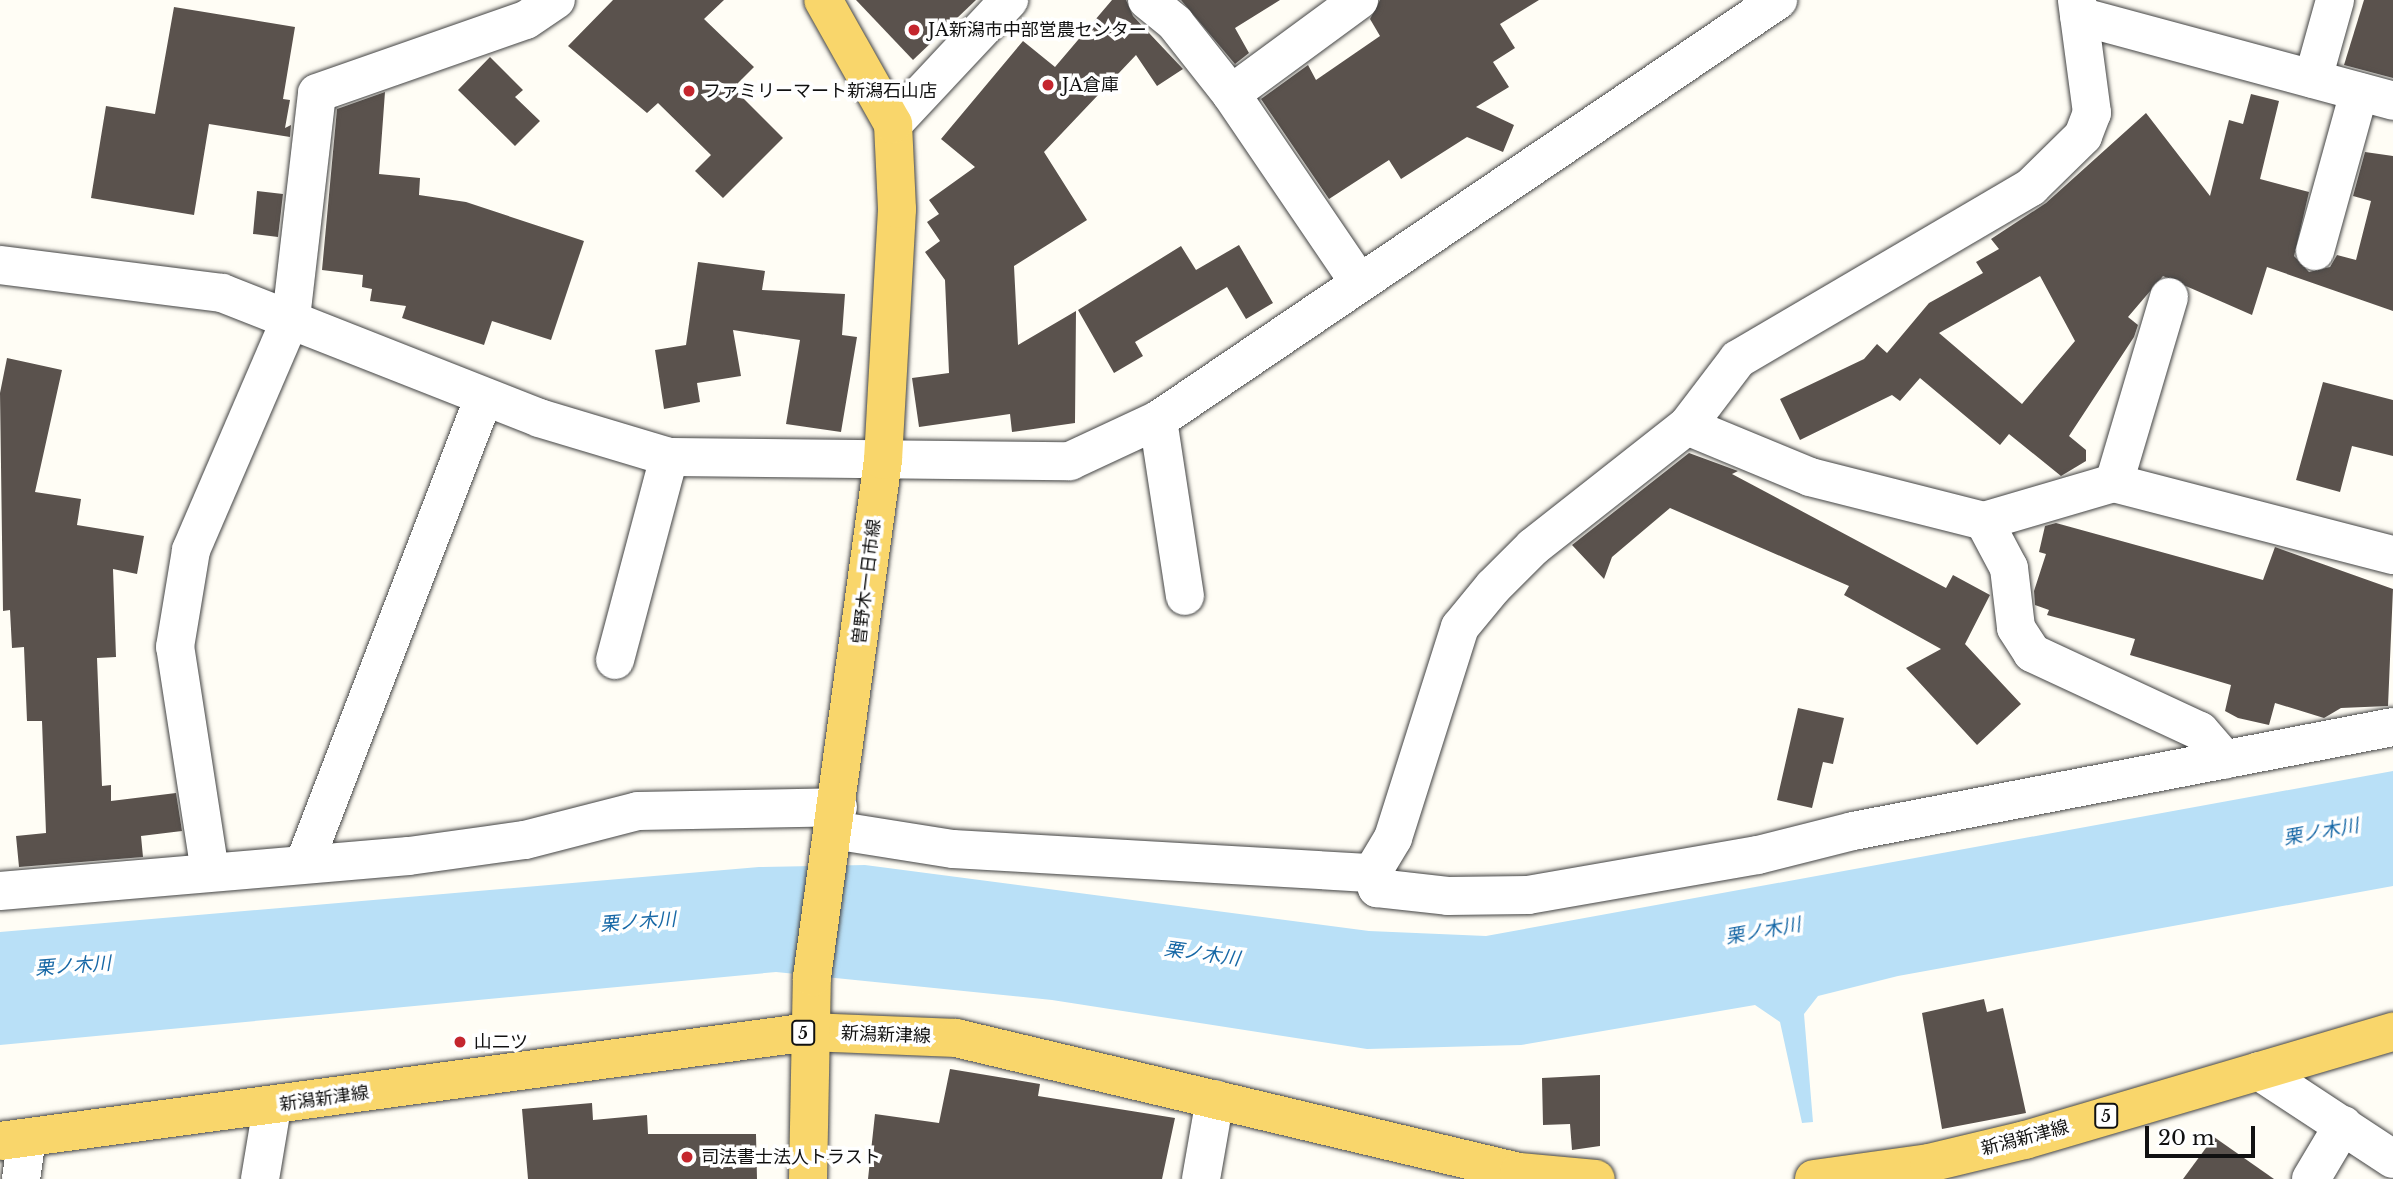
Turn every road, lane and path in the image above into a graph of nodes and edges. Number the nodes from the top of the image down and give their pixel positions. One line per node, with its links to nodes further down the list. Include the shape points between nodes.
1 (556, 0): 17 (street, via 526,20 317,93)
2 (823, 0): 12 (main road, 曽野木一日市線)
3 (1009, 0): 12 (street)
4 (1147, 0): 10 (street, via 1175,23)
5 (1359, 0): 10 (street)
6 (1778, 0): 15 (street)
7 (2335, 0): 9 (street)
8 (2078, 8): 9 (street); 20 (street, via 2092,113 2083,136 2031,187 1738,359)
9 (2313, 79): 11 (street)
10 (1231, 93): 15 (street)
11 (2376, 97): 13 (street)
12 (893, 124): 22 (main road, 曽野木一日市線, via 897,209)
13 (2315, 251)
14 (0, 264): 17 (street, via 222,293)
15 (1359, 282): 19 (street)
16 (2169, 297): 23 (street)
17 (291, 318): 18 (street); 32 (street, via 191,550 174,647)
18 (484, 397): 21 (street); 31 (street)
19 (1158, 420): 22 (street, via 1070,461); 26 (street)
20 (1687, 426): 24 (street, via 1810,477); 33 (street, via 1533,547 1460,627 1393,838)
21 (669, 457): 22 (street); 27 (street)
22 (883, 460): 30 (main road, 曽野木一日市線)
23 (2114, 483): 24 (street); 25 (street)
24 (1984, 521): 29 (street, via 2009,568 2016,628 2032,653 2200,730)
25 (2393, 555)
26 (1185, 596)
27 (615, 660)
28 (2393, 727): 29 (street)
29 (2225, 760): 33 (street, via 1853,831 1758,855 1528,895 1448,896 1377,888)
30 (834, 831): 31 (street, via 638,811 525,840); 33 (street, via 953,849); 35 (main road, 曽野木一日市線, via 812,977)
31 (304, 864): 32 (street)
32 (210, 872): 34 (street)
33 (1372, 873)
34 (0, 891)
35 (809, 1032): 38 (main road, 新潟新津線 / 5, via 956,1038); 39 (main road, 新潟新津線 / 5); 45 (main road, 曽野木一日市線)
36 (2393, 1032): 37 (main road, 新潟新津線 / 5)
37 (2259, 1071): 40 (street); 48 (main road, 新潟新津線 / 5, via 2013,1143)
38 (1215, 1099): 46 (street); 47 (main road, 新潟新津線 / 5, via 1520,1172)
39 (272, 1107): 41 (main road, 新潟新津線 / 5); 44 (street)
40 (2343, 1125): 42 (street); 49 (street)
41 (13, 1139): 43 (street)
42 (2393, 1159)
43 (21, 1179)
44 (260, 1179)
45 (808, 1179)
46 (1201, 1179)
47 (1596, 1179)
48 (1814, 1179)
49 (2311, 1179)

